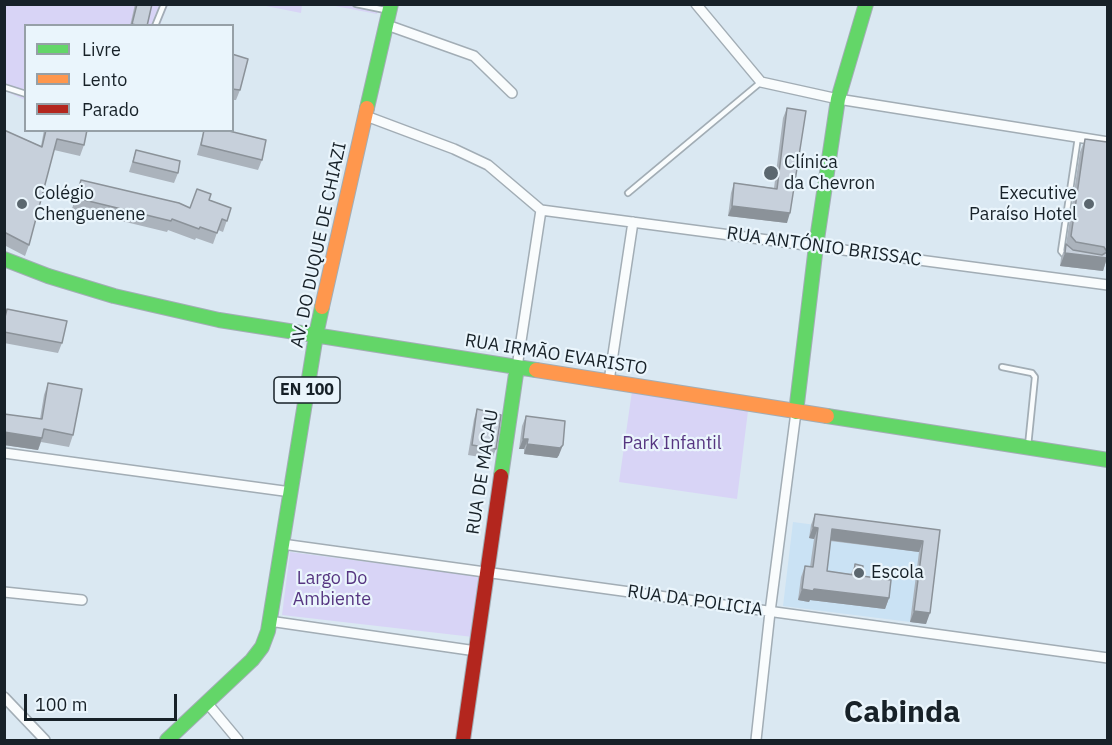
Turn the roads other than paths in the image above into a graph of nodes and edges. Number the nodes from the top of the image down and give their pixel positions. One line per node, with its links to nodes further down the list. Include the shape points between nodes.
1 (164, 4): 6 (lane)
2 (696, 4): 8 (street)
3 (867, 4): 12 (street)
4 (357, 5): 5 (lane)
5 (391, 8): 7 (street, AV. DO DUQUE DE CHIAZI / EN 100)
6 (156, 24)
7 (387, 25): 11 (street, via 474,56); 13 (street, AV. DO DUQUE DE CHIAZI / EN 100)
8 (761, 82): 12 (street); 16 (lane)
9 (4, 87): 10 (lane)
10 (24, 93)
11 (512, 93)
12 (838, 99): 14 (street); 19 (street)
13 (366, 116): 17 (street, via 488,165); 23 (street, AV. DO DUQUE DE CHIAZI / EN 100)
14 (1078, 137): 15 (street); 21 (lane, via 1061,251)
15 (1107, 142)
16 (628, 193)
17 (541, 210): 18 (street, RUA ANTÓNIO BRISSAC); 24 (street, RUA DE MACAU)
18 (633, 222): 19 (street, RUA ANTÓNIO BRISSAC); 26 (street)
19 (816, 246): 22 (street, RUA ANTÓNIO BRISSAC); 27 (street)
20 (4, 258): 23 (street, RUA IRMÃO EVARISTO, via 114,296 219,320)
21 (1069, 259)
22 (1107, 285)
23 (316, 335): 24 (street, RUA IRMÃO EVARISTO); 31 (street, AV. DO DUQUE DE CHIAZI / EN 100)
24 (517, 367): 26 (street, RUA IRMÃO EVARISTO); 33 (street, RUA DE MACAU)
25 (1002, 367): 28 (lane, via 1035,377)
26 (609, 381): 27 (street, RUA IRMÃO EVARISTO)
27 (796, 412): 28 (street, RUA IRMÃO EVARISTO); 36 (street)
28 (1028, 446): 30 (street, RUA IRMÃO EVARISTO)
29 (4, 453): 31 (street)
30 (1107, 460)
31 (291, 492): 32 (street, AV. DO DUQUE DE CHIAZI / EN 100)
32 (282, 544): 33 (street, RUA DA POLICIA); 37 (street, AV. DO DUQUE DE CHIAZI / EN 100)
33 (486, 572): 36 (street, RUA DA POLICIA); 38 (street, RUA DE MACAU)
34 (4, 592): 35 (street)
35 (82, 600)
36 (770, 612): 39 (street, RUA DA POLICIA); 46 (street)
37 (269, 621): 38 (street); 41 (street, AV. DO DUQUE DE CHIAZI / EN 100, via 261,647 252,660)
38 (476, 651): 45 (street, RUA DE MACAU)
39 (1107, 658)
40 (4, 697): 42 (street)
41 (208, 704): 43 (street, AV. DO DUQUE DE CHIAZI / EN 100); 44 (street)
42 (45, 741)
43 (167, 741)
44 (238, 741)
45 (463, 741)
46 (756, 741)

